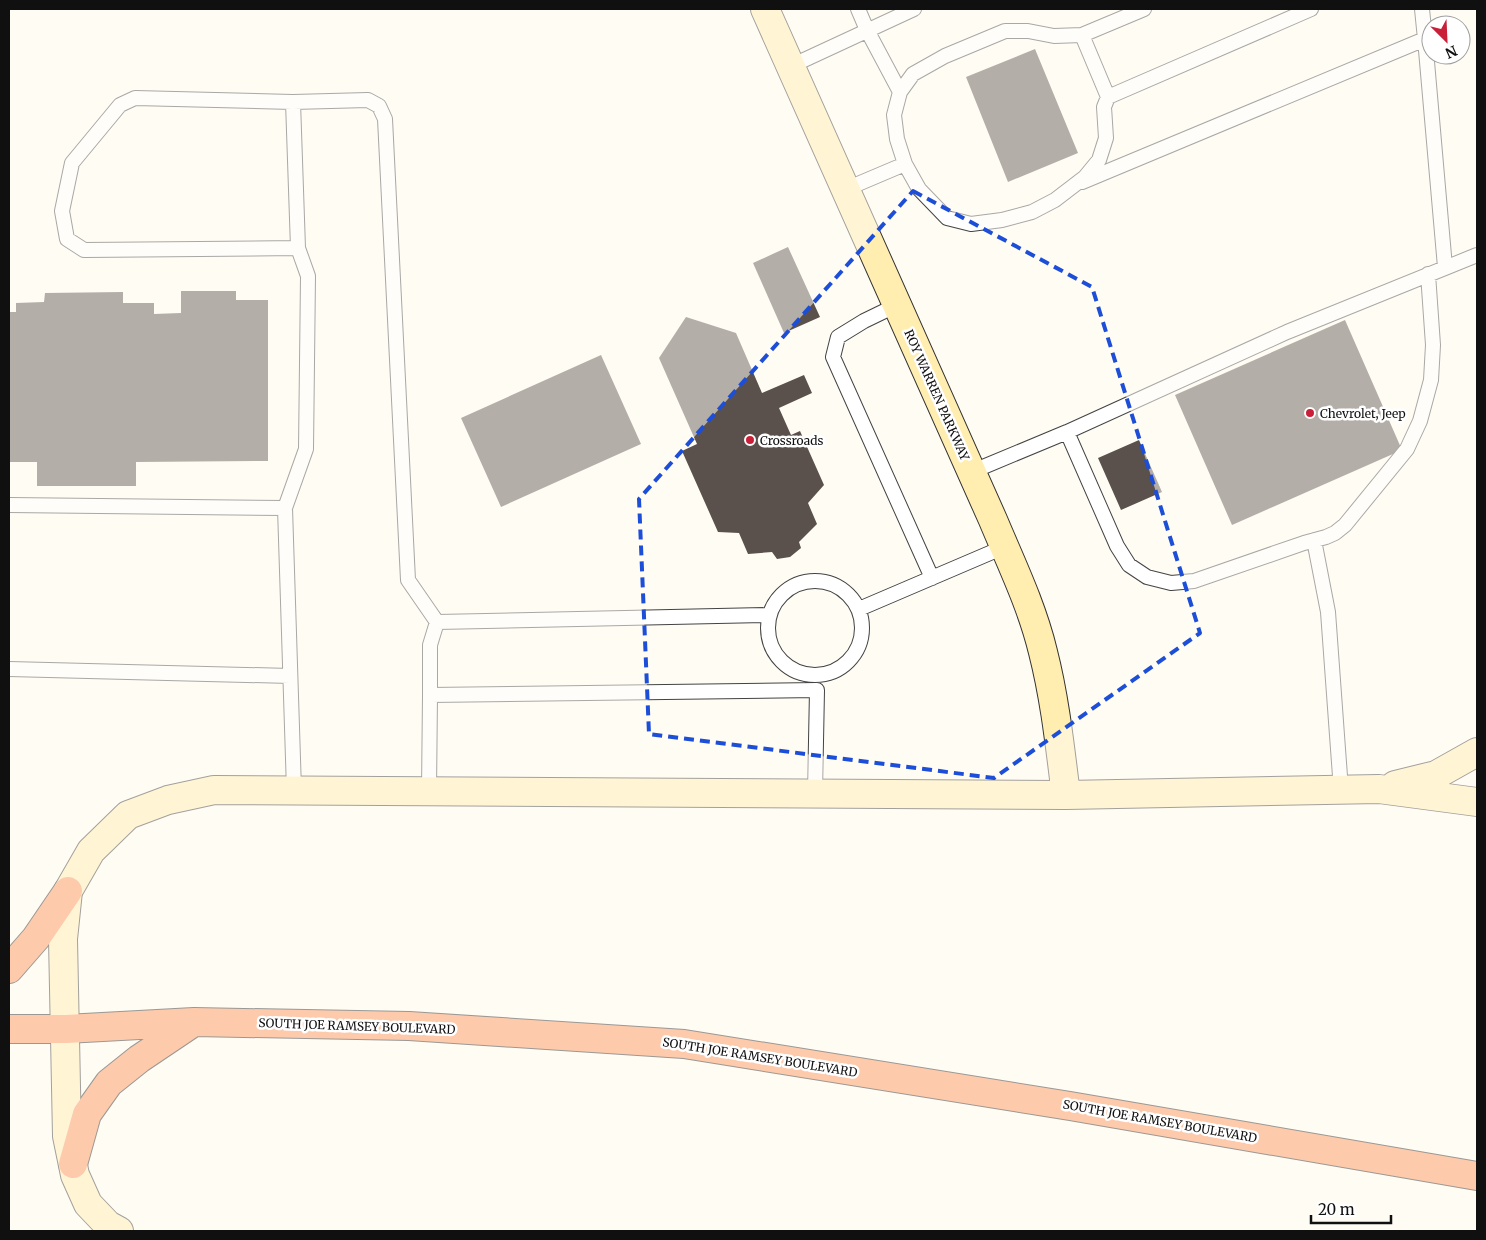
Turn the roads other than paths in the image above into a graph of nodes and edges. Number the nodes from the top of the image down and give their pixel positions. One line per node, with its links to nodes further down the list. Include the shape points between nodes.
1 (765, 9): 10 (street, ROY WARREN PARKWAY)
2 (858, 9): 6 (lane)
3 (914, 9): 6 (lane)
4 (1144, 9): 7 (lane)
5 (1311, 9): 12 (lane)
6 (867, 30): 10 (lane); 11 (lane)
7 (1082, 35): 11 (lane, via 1005,31 945,56 913,74); 12 (lane)
8 (1421, 41): 15 (lane)
9 (1427, 65): 19 (lane)
10 (791, 66): 16 (street, ROY WARREN PARKWAY)
11 (900, 92): 14 (lane, via 894,114)
12 (1108, 97): 15 (lane, via 1104,107 1106,138 1099,160)
13 (293, 102): 17 (lane); 17 (lane, via 135,98 120,105 72,163 62,211 67,239 84,250); 31 (lane, via 368,100 379,106 385,119 408,580)
14 (905, 164): 15 (lane, via 919,189 947,218 971,224 1032,212); 16 (lane)
15 (1074, 186)
16 (846, 190): 21 (street, ROY WARREN PARKWAY)
17 (298, 248): 25 (lane, via 308,276 306,449)
18 (1477, 255): 19 (lane)
19 (1445, 267): 20 (lane)
20 (1428, 274): 22 (lane, via 1287,332); 26 (lane, via 1433,345 1431,380 1420,420 1407,449 1345,524 1335,533)
21 (897, 305): 23 (street, ROY WARREN PARKWAY); 28 (lane, via 838,337 833,358)
22 (1067, 432): 23 (lane); 26 (lane, via 1117,546 1129,565 1147,577 1171,583 1194,581)
23 (972, 472): 27 (street, ROY WARREN PARKWAY)
24 (9, 505): 25 (lane)
25 (284, 508): 33 (lane)
26 (1314, 540): 40 (lane, via 1328,612)
27 (1004, 547): 28 (lane); 43 (street, ROY WARREN PARKWAY, via 1043,650)
28 (932, 578): 29 (lane)
29 (859, 609): 30 (lane, via 843,589 825,582 806,582 783,593); 34 (lane, via 862,635 852,658 842,668)
30 (769, 615): 31 (lane); 34 (lane, via 769,640 774,652 792,670)
31 (437, 622): 36 (lane, via 430,645)
32 (9, 669): 33 (lane)
33 (290, 676): 39 (lane)
34 (817, 676): 35 (lane)
35 (817, 690): 36 (lane); 42 (lane)
36 (430, 696): 41 (lane)
37 (1477, 752): 38 (street, via 1436,775)
38 (1379, 788): 40 (street); 44 (street)
39 (294, 790): 41 (street); 45 (street, via 214,790 168,800 128,815 91,851)
40 (1341, 790): 43 (street)
41 (429, 791): 42 (street)
42 (815, 793): 43 (street)
43 (1066, 795)
44 (1477, 802)
45 (68, 891): 46 (highway, via 36,938); 49 (street, via 63,939)
46 (9, 969)
47 (194, 1022): 49 (highway, SOUTH JOE RAMSEY BOULEVARD); 50 (highway, via 109,1083 87,1114); 51 (highway, SOUTH JOE RAMSEY BOULEVARD, via 409,1026 684,1044)
48 (9, 1028): 49 (highway, SOUTH JOE RAMSEY BOULEVARD)
49 (66, 1029): 50 (street, via 68,1136)
50 (73, 1164): 52 (street, via 88,1204 108,1225)
51 (1477, 1176)
52 (120, 1231)

